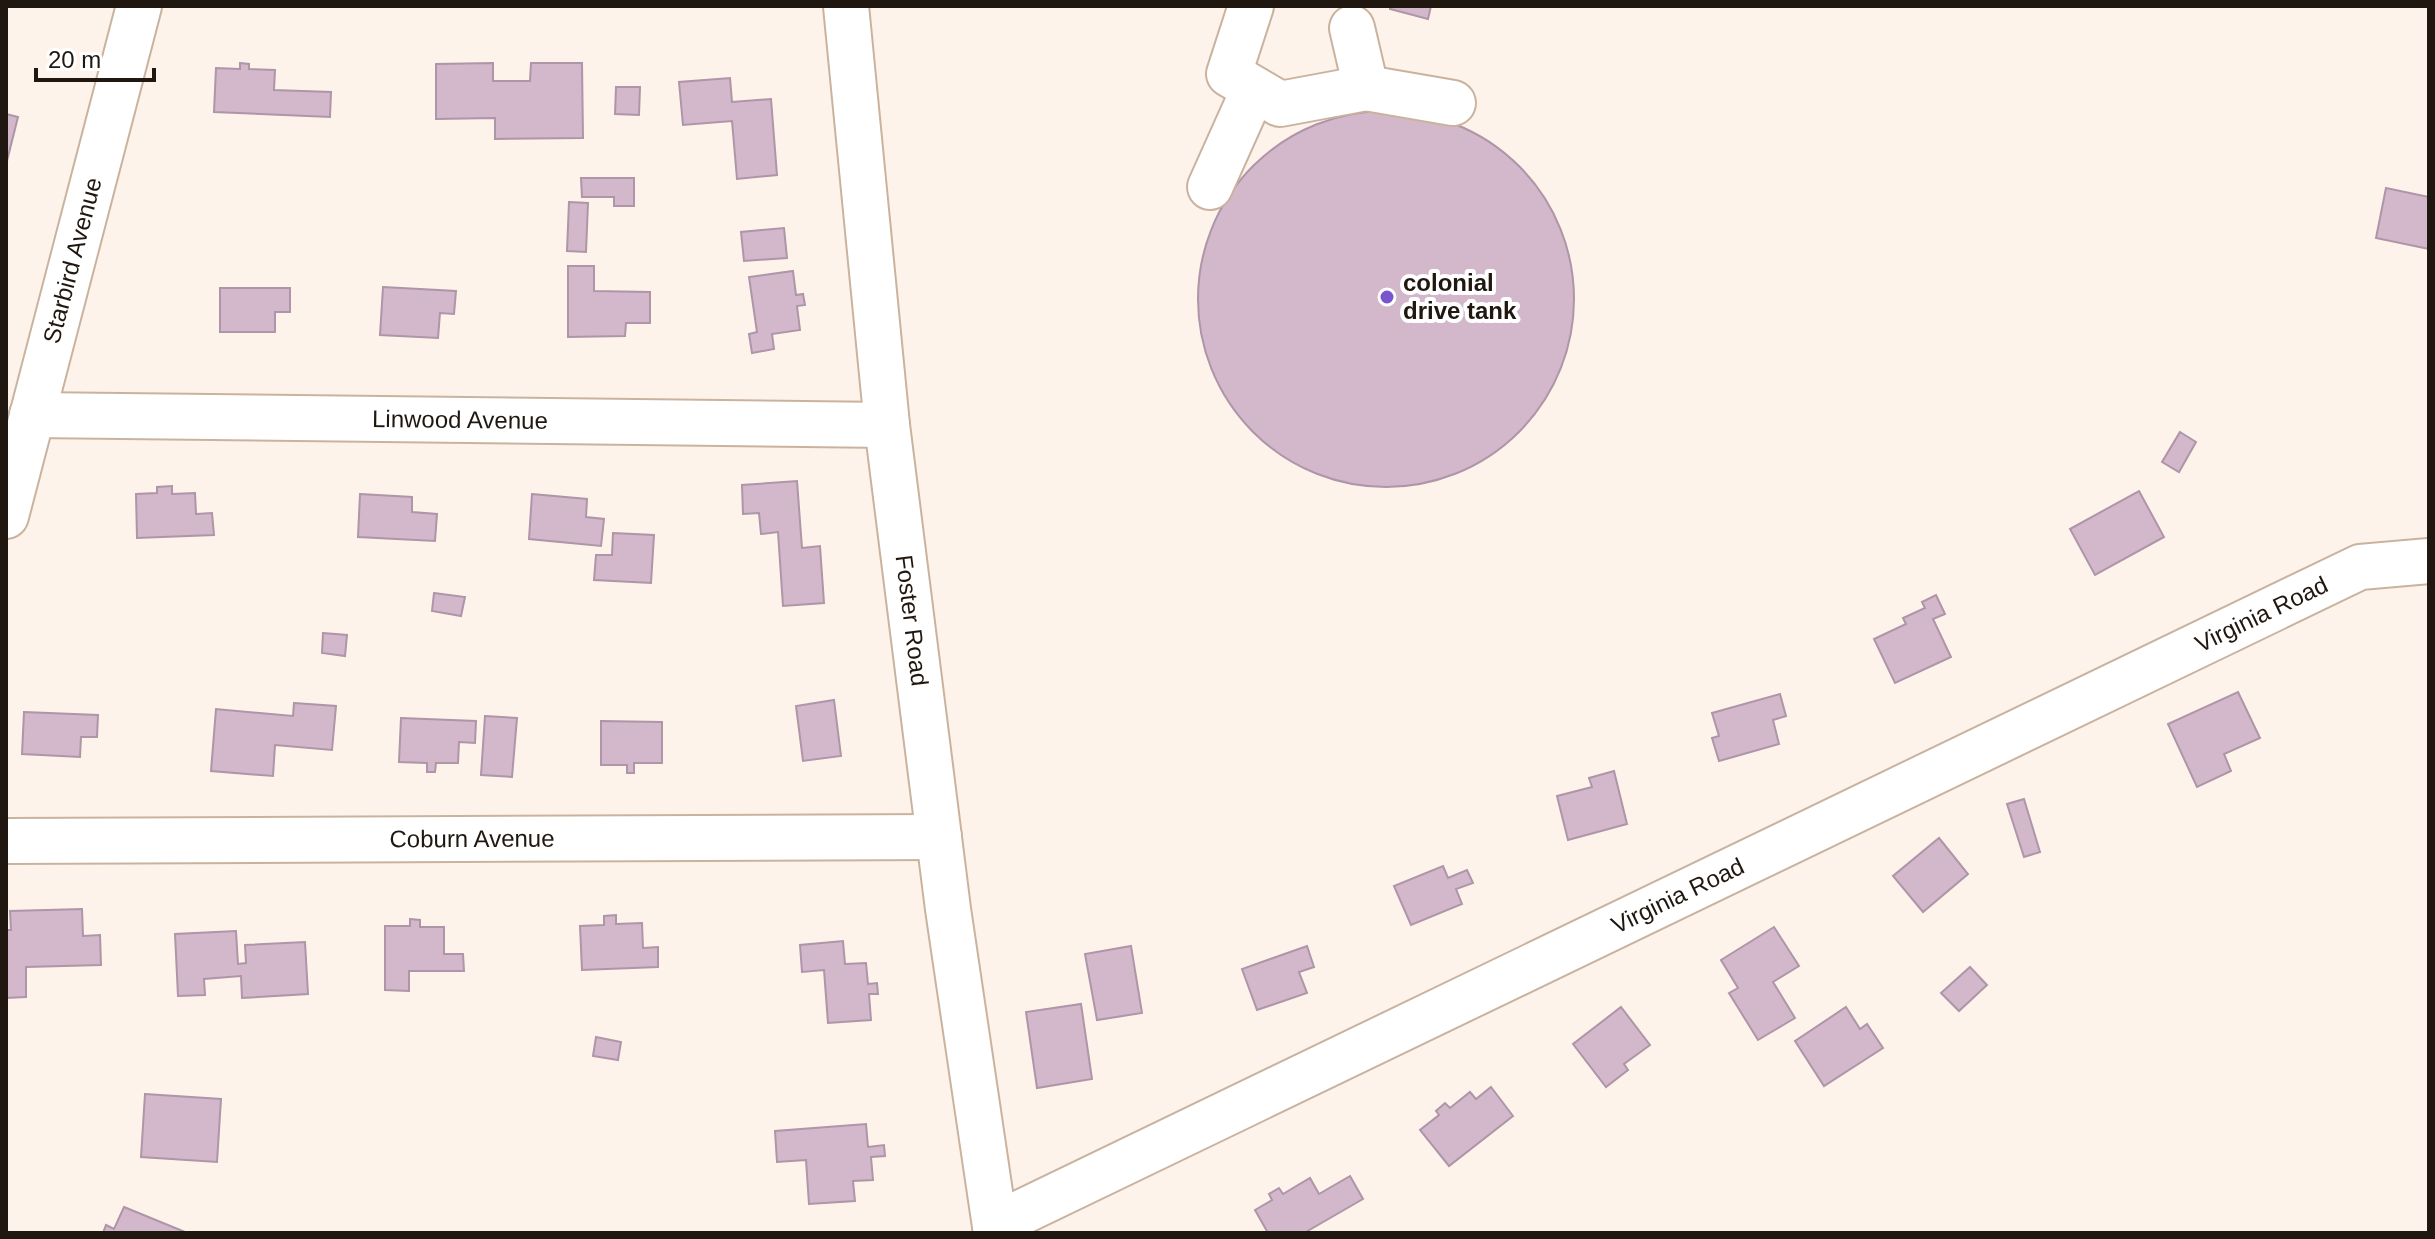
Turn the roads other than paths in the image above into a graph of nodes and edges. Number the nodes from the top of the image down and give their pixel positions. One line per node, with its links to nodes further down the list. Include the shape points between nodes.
1 (139, 6): 9 (street, Starbird Avenue)
2 (846, 6): 10 (street, Foster Road)
3 (1251, 6): 6 (street, via 1229,74)
4 (1352, 28): 5 (street)
5 (1366, 88): 6 (street, via 1280,104); 7 (street)
6 (1254, 89): 8 (street)
7 (1453, 103)
8 (1210, 187)
9 (32, 415): 10 (street, Linwood Avenue); 11 (street, Starbird Avenue)
10 (887, 425): 13 (street, Foster Road)
11 (6, 516)
12 (2429, 561): 15 (street, Virginia Road, via 2360,567)
13 (939, 837): 14 (street, Coburn Avenue); 15 (street, Foster Road)
14 (6, 841)
15 (996, 1229)

